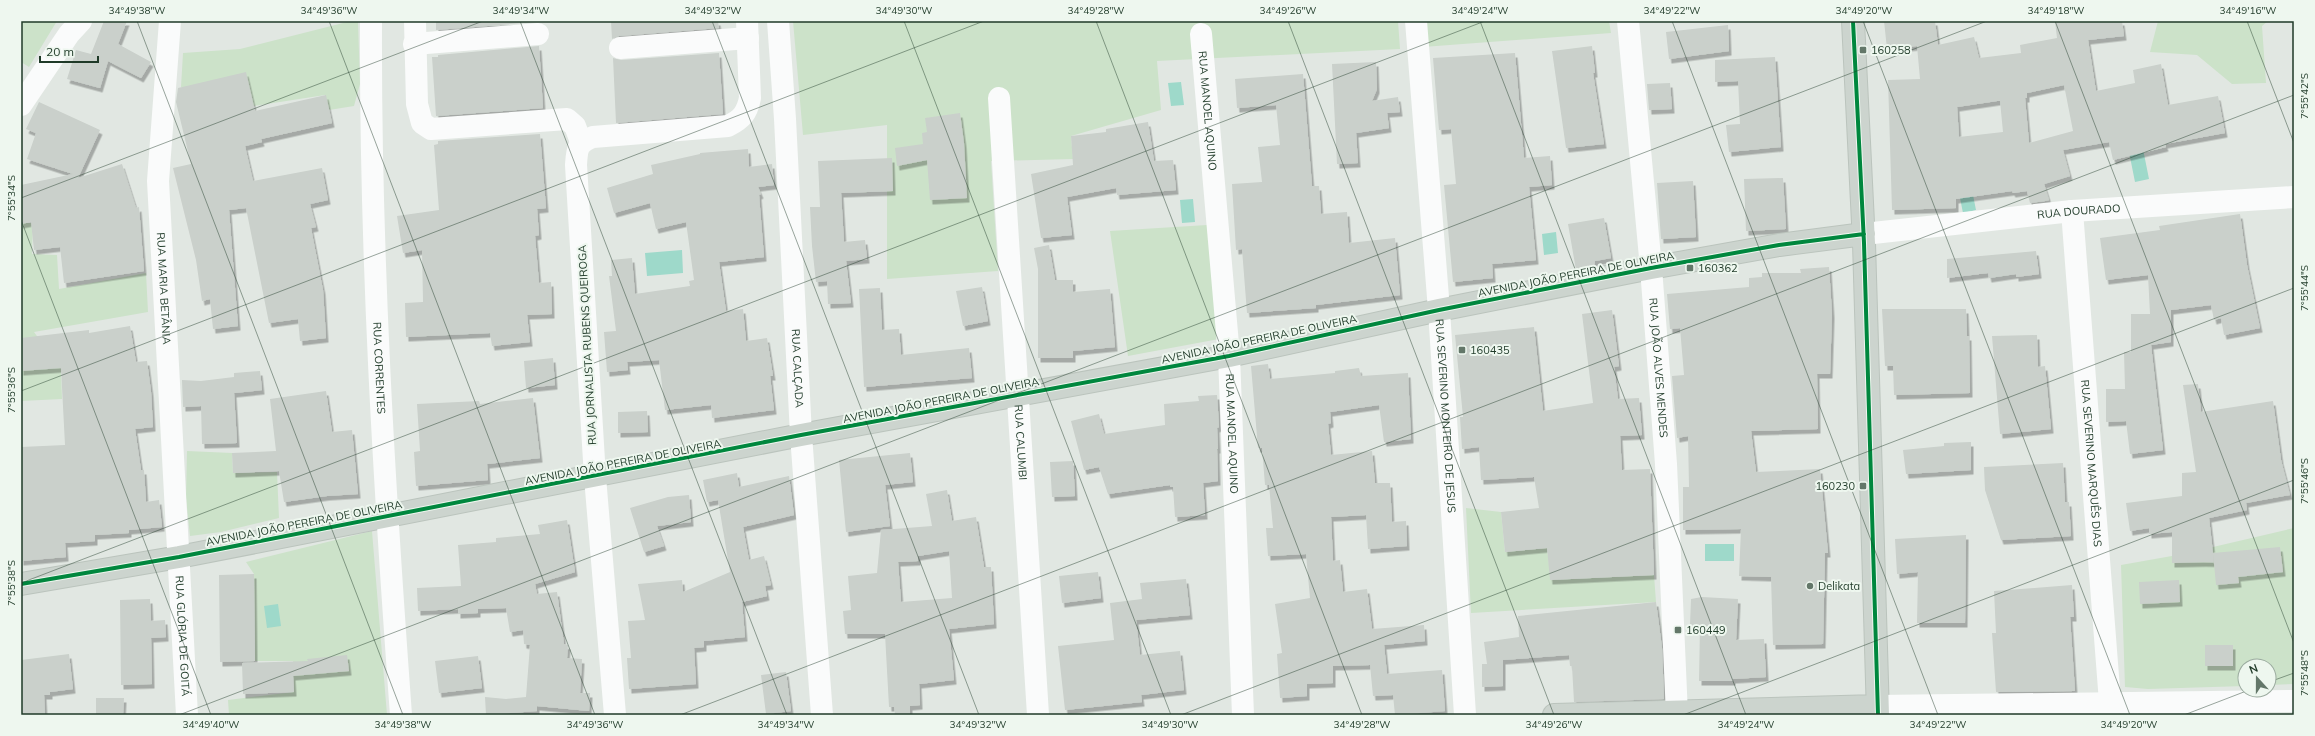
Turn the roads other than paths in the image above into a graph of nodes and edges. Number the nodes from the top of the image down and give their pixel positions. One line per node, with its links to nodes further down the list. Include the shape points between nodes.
1 (81, 21): 15 (street, via 69,34)
2 (170, 21): 27 (street, RUA MARIA BETÂNIA, via 158,181)
3 (371, 21): 26 (street, RUA CORRENTES, via 371,186)
4 (415, 21): 12 (street)
5 (778, 21): 24 (street, RUA CALÇADA)
6 (1416, 21): 21 (street, RUA SEVERINO MONTEIRO DE JESUS)
7 (1628, 21): 20 (street, RUA JOÃO ALVES MENDES)
8 (1853, 21): 19 (main road)
9 (748, 30): 13 (street); 16 (street, via 750,98 748,109 740,120 728,126 593,137)
10 (538, 34): 12 (street)
11 (1201, 34): 22 (street, RUA MANOEL AQUINO)
12 (414, 44): 16 (street, via 417,104 422,124 431,128 567,120 575,126)
13 (620, 48)
14 (999, 98): 23 (street, RUA CALUMBI)
15 (21, 105)
16 (580, 142): 25 (street, RUA JORNALISTA RUBENS QUEIROGA, via 577,147 576,164)
17 (2294, 197): 18 (street, RUA DOURADO)
18 (2072, 211): 19 (street, RUA DOURADO); 31 (street, RUA SEVERINO MARQUÊS DIAS)
19 (1864, 234): 20 (main road, AVENIDA JOÃO PEREIRA DE OLIVEIRA, via 1779,245); 30 (main road)
20 (1651, 268): 21 (main road, AVENIDA JOÃO PEREIRA DE OLIVEIRA); 32 (street, RUA JOÃO ALVES MENDES, via 1666,464)
21 (1438, 310): 22 (main road, AVENIDA JOÃO PEREIRA DE OLIVEIRA); 39 (street, RUA SEVERINO MONTEIRO DE JESUS)
22 (1229, 356): 23 (main road, AVENIDA JOÃO PEREIRA DE OLIVEIRA); 38 (street, RUA MANOEL AQUINO)
23 (1019, 394): 24 (main road, AVENIDA JOÃO PEREIRA DE OLIVEIRA); 37 (street, RUA CALUMBI)
24 (801, 435): 25 (main road, AVENIDA JOÃO PEREIRA DE OLIVEIRA); 36 (street, RUA CALÇADA)
25 (595, 477): 26 (main road, AVENIDA JOÃO PEREIRA DE OLIVEIRA); 35 (street, RUA JORNALISTA RUBENS QUEIROGA)
26 (386, 516): 27 (main road, AVENIDA JOÃO PEREIRA DE OLIVEIRA); 34 (street, RUA CORRENTES)
27 (179, 557): 28 (main road, AVENIDA JOÃO PEREIRA DE OLIVEIRA); 33 (street, RUA GLÓRIA DE GOITÁ)
28 (21, 584)
29 (2294, 701): 31 (street)
30 (1877, 710): 31 (street); 32 (main road)
31 (2110, 710)
32 (1677, 713): 40 (main road)
33 (187, 715)
34 (401, 715)
35 (615, 715)
36 (822, 715)
37 (1038, 715)
38 (1243, 715)
39 (1464, 715)
40 (1554, 715)

